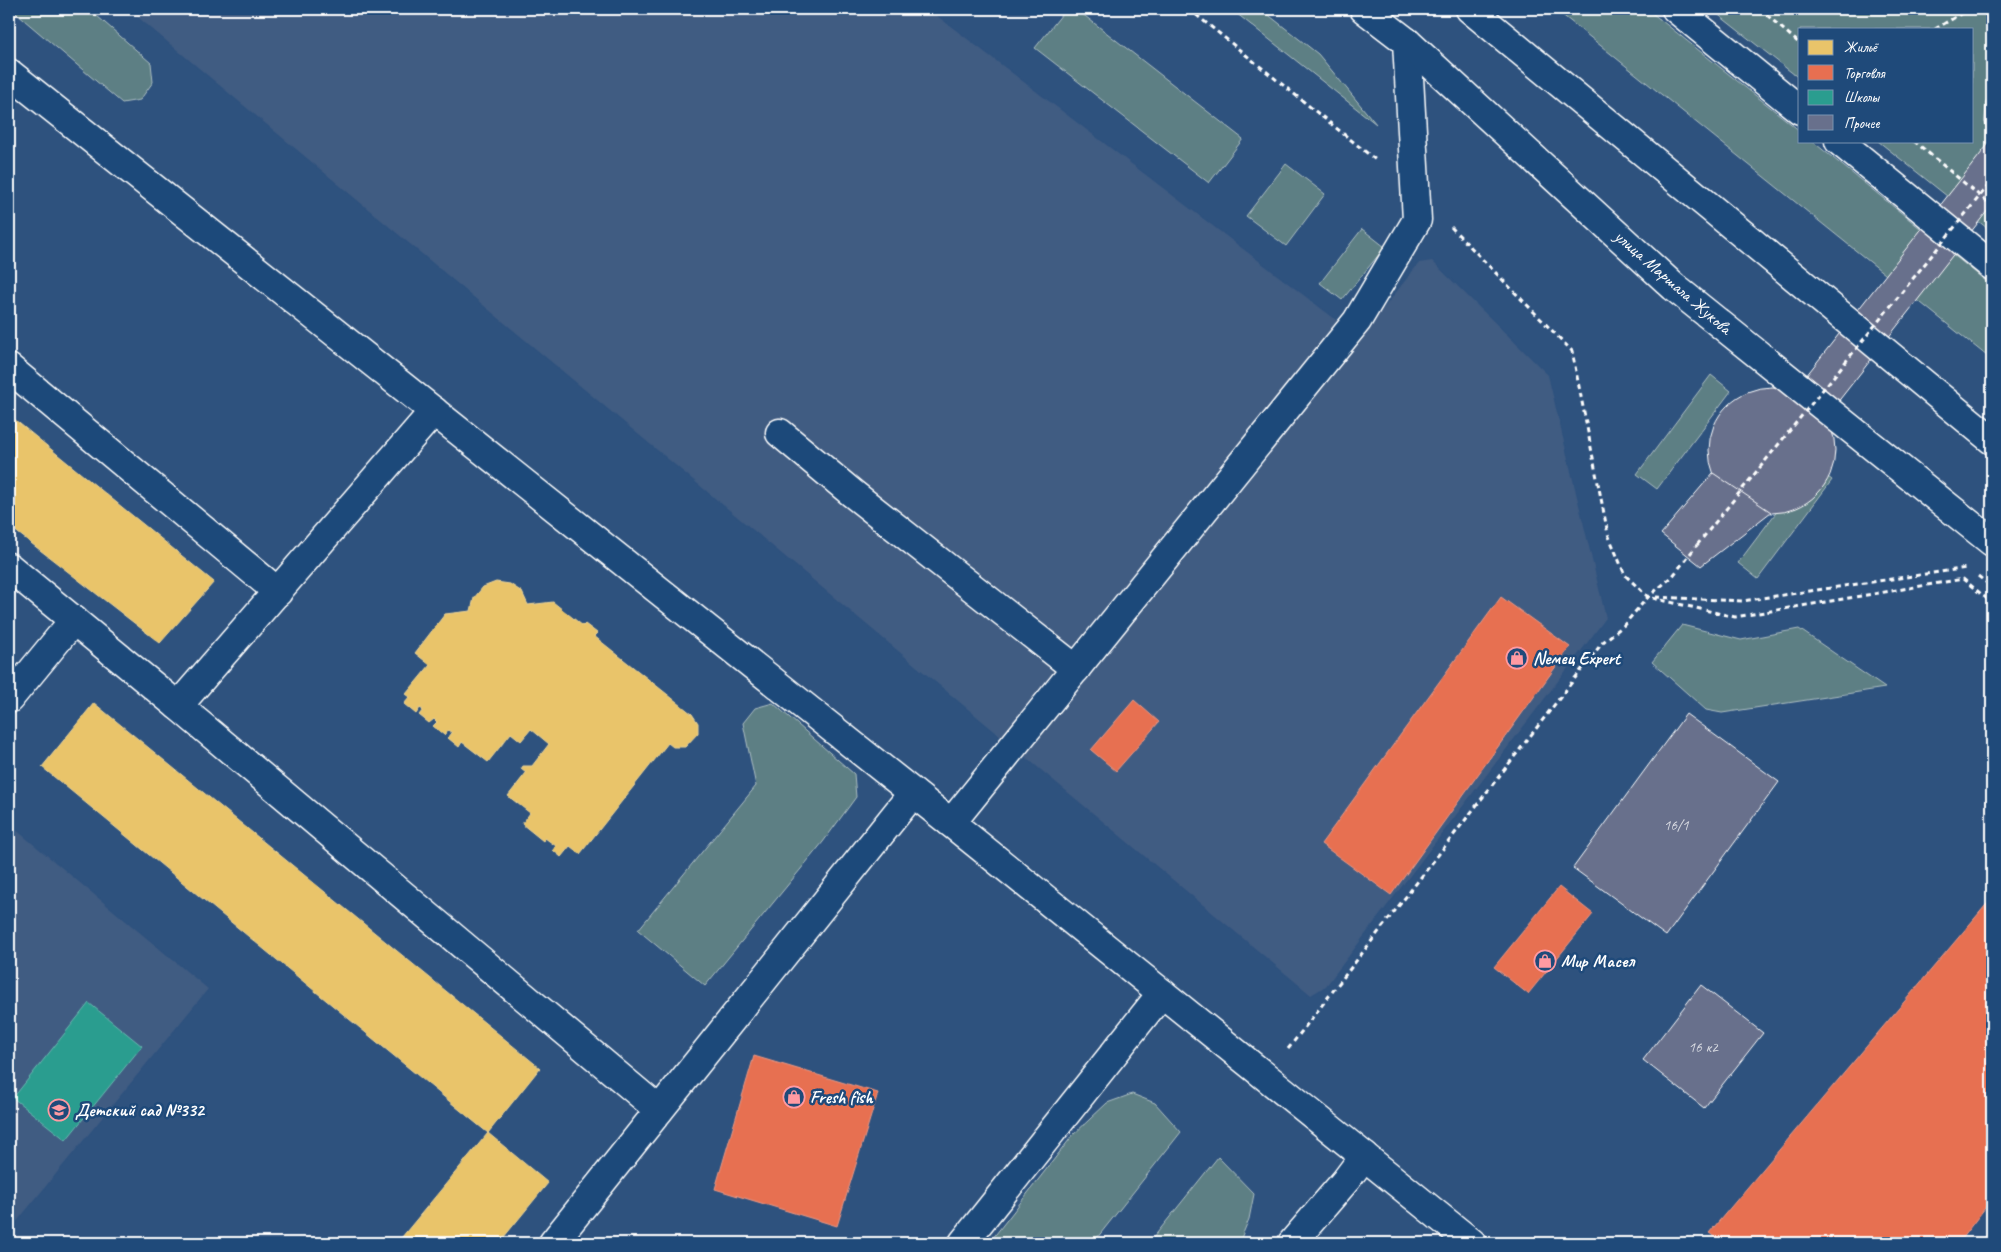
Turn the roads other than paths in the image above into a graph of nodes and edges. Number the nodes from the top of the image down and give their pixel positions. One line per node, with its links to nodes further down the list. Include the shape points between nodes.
1 (1364, 9): 4 (street, улица Маршала Жукова)
2 (1470, 9): 12 (street)
3 (1676, 9): 6 (street)
4 (1407, 42): 13 (street, улица Маршала Жукова, via 1674,287); 17 (street, via 1417,220 1357,322)
5 (9, 73): 10 (street)
6 (1798, 108)
7 (1840, 142): 8 (street)
8 (1992, 266)
9 (9, 368): 15 (street)
10 (434, 411): 15 (street); 20 (street)
11 (780, 433): 17 (street)
12 (1992, 440)
13 (1992, 542)
14 (9, 567): 16 (street)
15 (278, 592): 19 (street)
16 (74, 620): 18 (street); 19 (street)
17 (1076, 669): 21 (street)
18 (9, 699)
19 (178, 706): 23 (street)
20 (913, 793): 21 (street); 23 (street)
21 (951, 823): 22 (street)
22 (1162, 993): 24 (street); 26 (street)
23 (659, 1110): 25 (street)
24 (1364, 1156): 27 (street); 28 (street)
25 (559, 1241)
26 (964, 1242)
27 (1292, 1243)
28 (1472, 1243)

